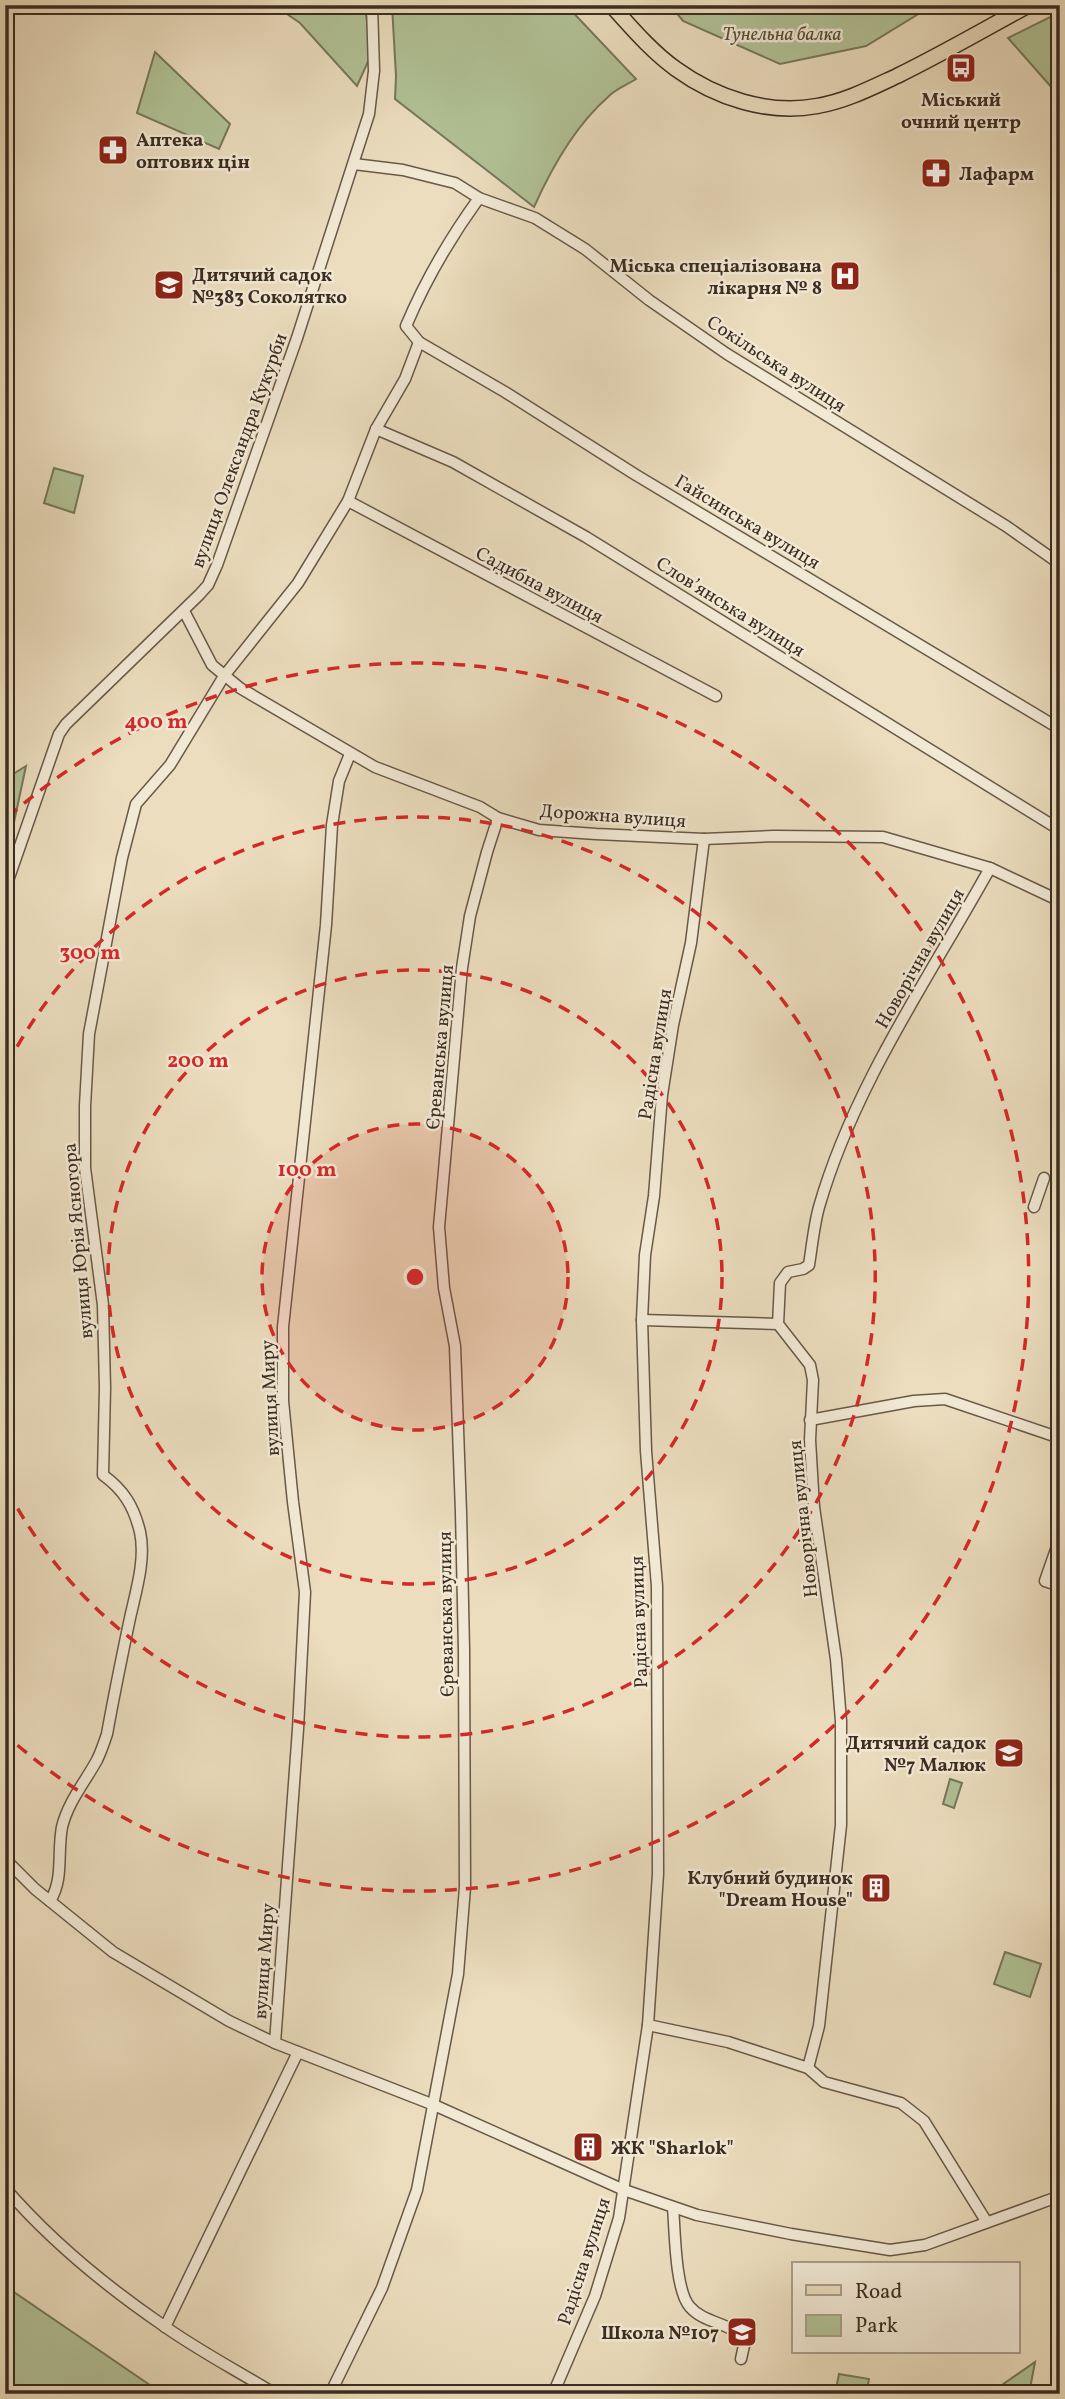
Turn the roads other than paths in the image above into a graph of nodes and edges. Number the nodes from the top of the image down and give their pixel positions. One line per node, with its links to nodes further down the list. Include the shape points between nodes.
1 (372, 5): 4 (street, вулиця Олександра Кукурби, via 374,71 369,114)
2 (611, 5): 3 (main road, via 662,58 690,78 732,99 784,108 816,107 849,98)
3 (1029, 5)
4 (354, 164): 5 (street, Сокільська вулиця, via 424,174 455,183); 10 (street, вулиця Олександра Кукурби, via 217,565 208,585)
5 (479, 198): 6 (street, via 432,271 406,326); 9 (street, Сокільська вулиця, via 535,218 585,249 727,354)
6 (419, 342): 7 (street, вулиця Юрія Ясногора, via 405,379); 13 (street, Гайсинська вулиця)
7 (376, 429): 8 (street, вулиця Юрія Ясногора); 16 (street, Словʼянська вулиця, via 453,462 586,537)
8 (348, 501): 11 (street, вулиця Юрія Ясногора, via 298,583); 12 (street, Садибна вулиця)
9 (1060, 564)
10 (184, 611): 11 (street, Дорожна вулиця, via 212,665); 19 (street, вулиця Олександра Кукурби, via 59,734)
11 (223, 676): 14 (street, Дорожна вулиця); 30 (street, вулиця Юрія Ясногора, via 170,765 136,804 89,1034 85,1168 103,1306 103,1475 130,1501 142,1548 107,1734 62,1828 58,1889)
12 (716, 696)
13 (1060, 729)
14 (350, 754): 15 (street, Дорожна вулиця); 32 (street, вулиця Миру, via 339,781 331,825 326,925 283,1327 283,1401 304,1592)
15 (498, 818): 17 (street, Дорожна вулиця, via 540,830); 35 (street, Єреванська вулиця, via 470,916 462,968 439,1227 455,1346 465,1887 458,1974)
16 (1060, 830)
17 (704, 839): 18 (street, Дорожна вулиця, via 883,837); 23 (street, Радісна вулиця, via 691,943 662,1095)
18 (990, 868): 20 (street, Дорожна вулиця); 24 (street, Новорічна вулиця, via 852,1116 818,1208 809,1265 781,1279)
19 (5, 889)
20 (1060, 901)
21 (1044, 1178): 22 (street)
22 (1034, 1207)
23 (642, 1320): 24 (street); 31 (street, Радісна вулиця, via 657,1613 658,1874)
24 (778, 1324): 25 (street, Новорічна вулиця, via 810,1365)
25 (810, 1420): 26 (street, via 945,1399); 34 (street, Новорічна вулиця, via 814,1507 836,1659 842,1789 826,1973)
26 (1060, 1438)
27 (1060, 1538): 28 (street, via 1045,1581)
28 (1060, 1586)
29 (5, 1858): 30 (street)
30 (50, 1901): 32 (street, via 113,1952 178,1993)
31 (648, 2025): 34 (street, via 728,2042); 37 (street, Радісна вулиця)
32 (275, 2043): 33 (street)
33 (298, 2052): 35 (street); 41 (street)
34 (808, 2068): 40 (street, via 824,2082 901,2103 924,2120)
35 (434, 2105): 37 (street); 44 (street, Єреванська вулиця, via 417,2190 382,2288)
36 (5, 2188): 41 (street, via 102,2280)
37 (624, 2190): 39 (street); 45 (street, Радісна вулиця, via 595,2295)
38 (1060, 2196): 40 (street)
39 (673, 2207): 40 (street, via 791,2234 890,2250 925,2245); 42 (street, via 677,2262 688,2306 745,2341)
40 (986, 2221)
41 (164, 2327): 43 (street)
42 (741, 2359)
43 (275, 2394)
44 (330, 2394)
45 (553, 2394)

